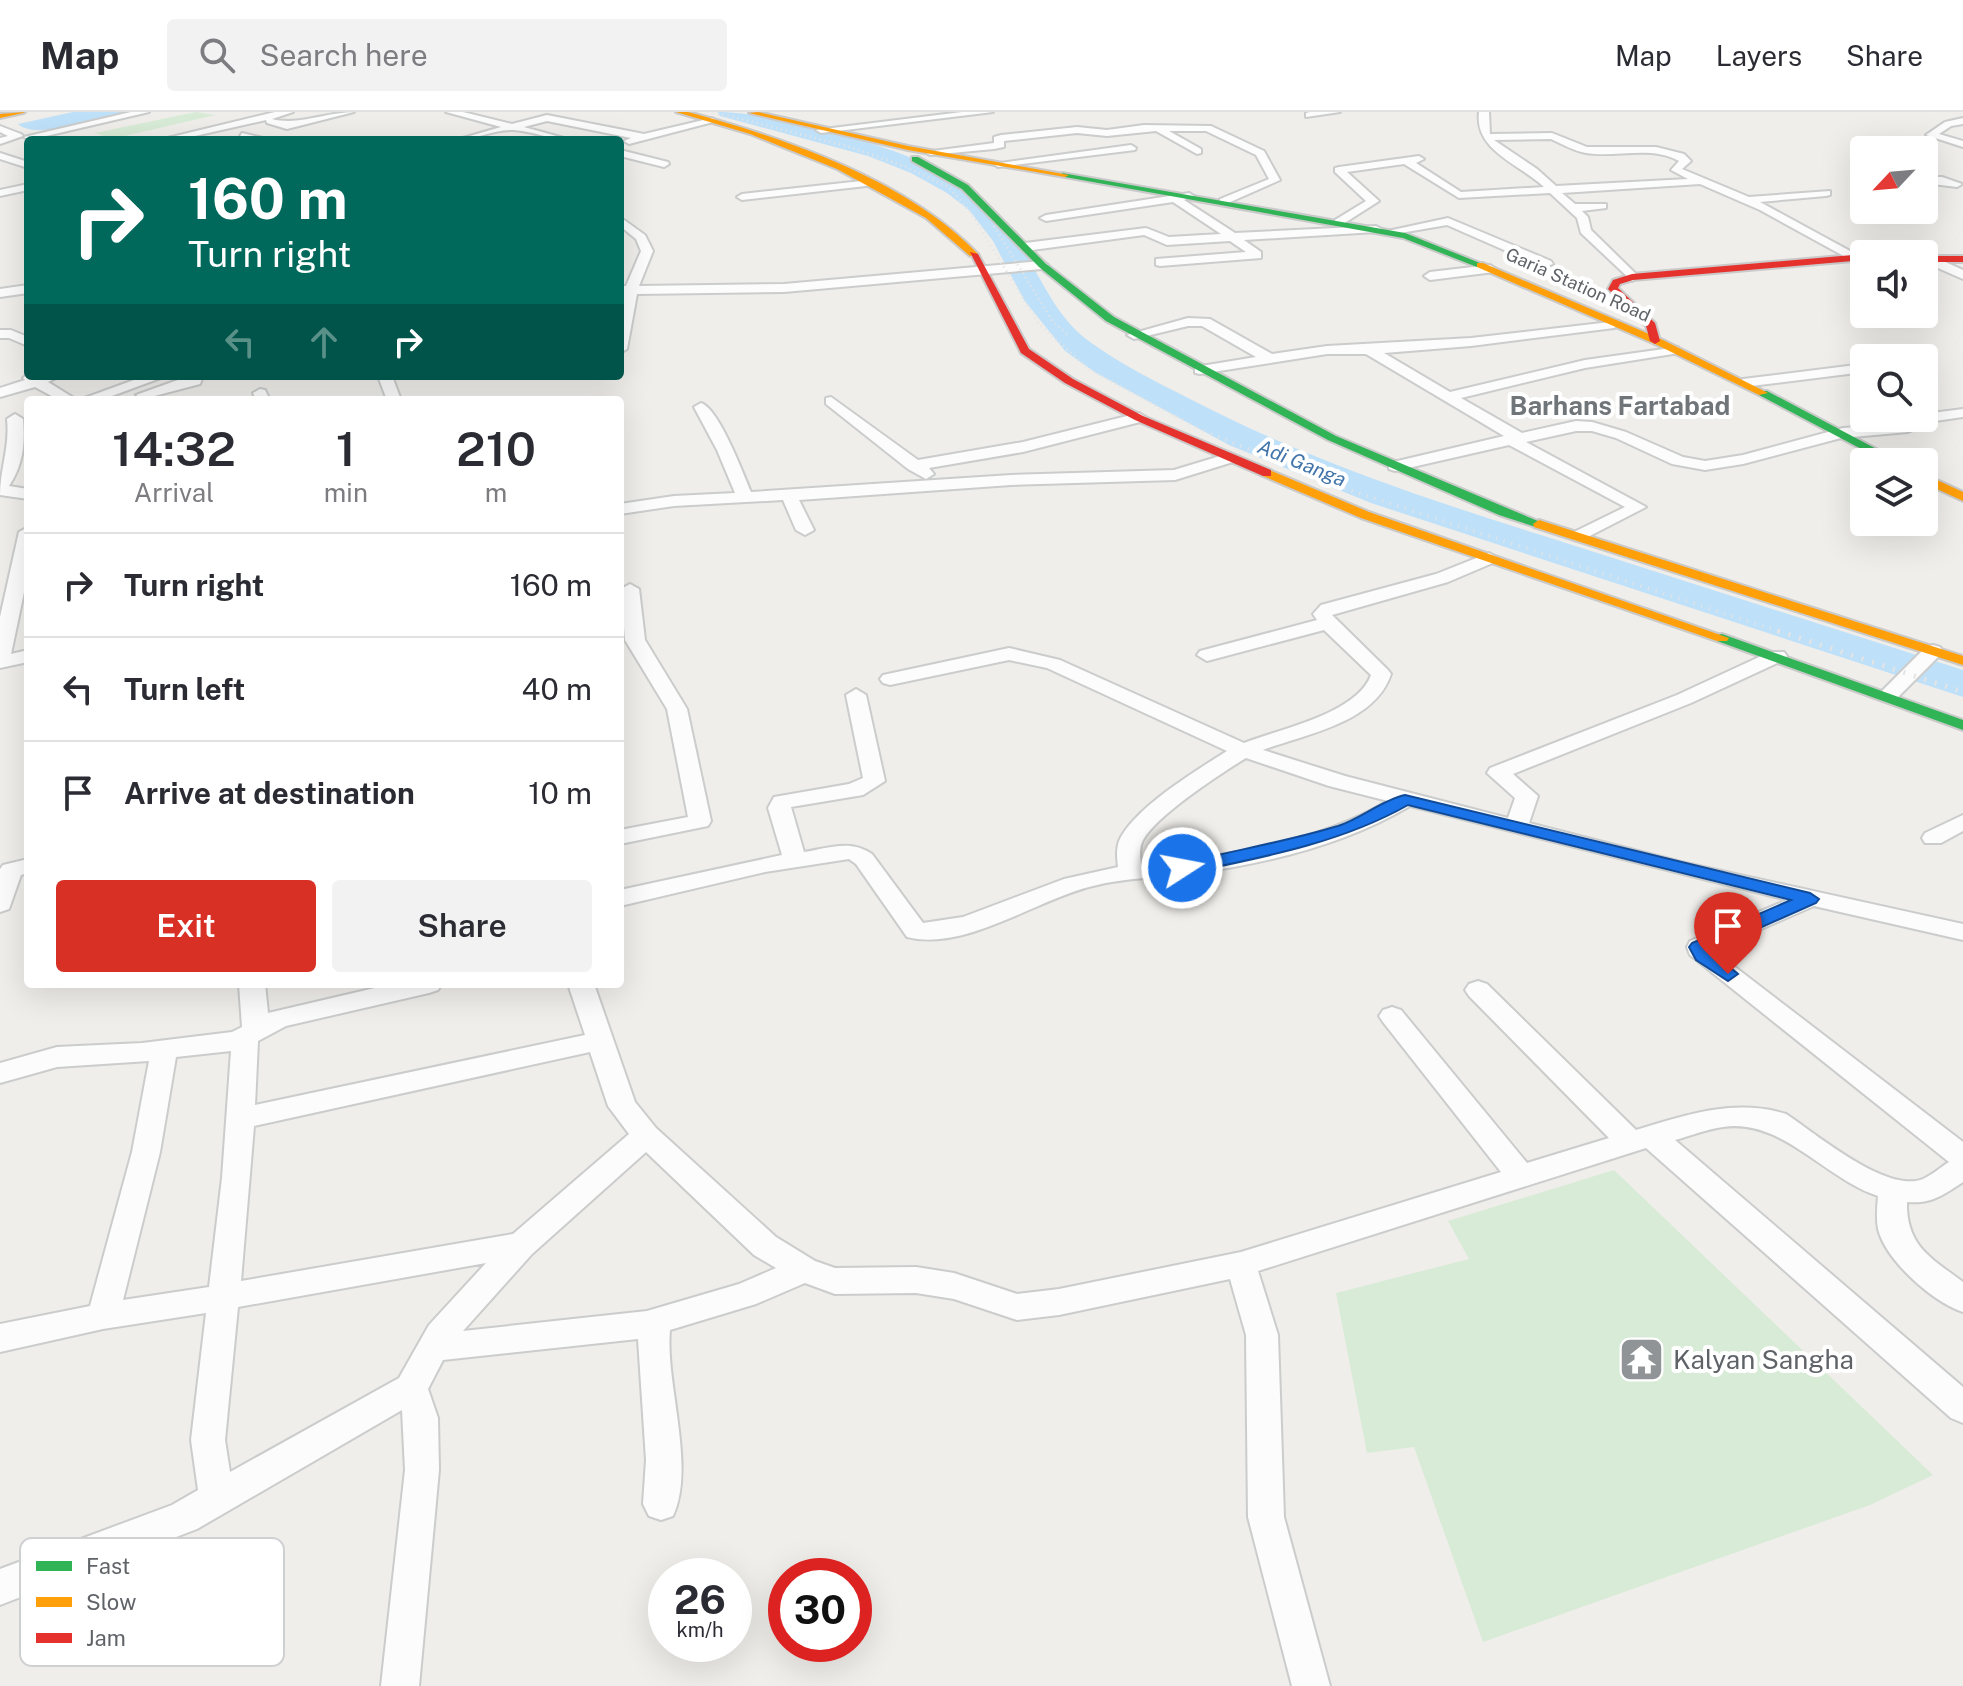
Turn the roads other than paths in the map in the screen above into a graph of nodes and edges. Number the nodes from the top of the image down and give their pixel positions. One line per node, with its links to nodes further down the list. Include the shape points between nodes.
1 (21, 112): 15 (street)
2 (144, 112): 26 (street)
3 (288, 112): 16 (street)
4 (349, 112): 20 (street)
5 (451, 112): 21 (street)
6 (569, 112): 17 (street)
7 (680, 112): 19 (street)
8 (988, 112): 13 (street)
9 (1335, 112): 14 (street)
10 (1484, 112): 34 (street)
11 (1939, 112): 18 (street)
12 (759, 113): 24 (street, Garia Station Road)
13 (932, 114): 24 (street)
14 (1309, 115)
15 (0, 116)
16 (260, 118): 20 (street); 27 (street)
17 (547, 118): 21 (street); 33 (street)
18 (1963, 120): 38 (street, via 1931,135)
19 (712, 121): 33 (street); 53 (street, via 767,137)
20 (287, 126): 28 (street)
21 (512, 127): 25 (street); 29 (street)
22 (0, 129): 32 (street)
23 (1158, 129): 40 (street); 41 (street, Garia Station Road, via 1043,133 1001,138 1000,145); 63 (street, Garia Station Road, via 1208,128 1260,153 1275,180)
24 (821, 130): 37 (street, Garia Station Road)
25 (539, 134): 30 (street); 31 (street)
26 (28, 136)
27 (181, 136)
28 (242, 136)
29 (477, 136)
30 (531, 136)
31 (548, 136)
32 (23, 137): 35 (street)
33 (642, 137): 36 (street)
34 (1486, 137): 52 (street, via 1552,136 1586,150 1667,152 1686,159 1676,170); 56 (street, via 1533,171)
35 (0, 141)
36 (624, 143)
37 (892, 144): 41 (street, Garia Station Road); 74 (street, via 965,187)
38 (1963, 144)
39 (1131, 148): 47 (street)
40 (1197, 151)
41 (930, 152): 47 (street, Garia Station Road)
42 (624, 154): 46 (street)
43 (0, 156): 48 (street)
44 (1431, 158): 45 (street)
45 (1406, 161): 56 (street, via 1456,195); 70 (street, via 1339,170 1373,202)
46 (664, 164)
47 (998, 164): 61 (street, Garia Station Road)
48 (24, 166)
49 (24, 169): 50 (street)
50 (14, 173)
51 (1938, 180): 54 (street)
52 (1702, 181): 56 (street); 62 (street)
53 (871, 183): 58 (street); 60 (street)
54 (1957, 187)
55 (24, 188): 57 (street)
56 (1549, 190): 66 (street)
57 (0, 193)
58 (890, 193): 64 (street); 86 (street, via 970,248)
59 (1826, 193): 62 (street)
60 (742, 197)
61 (1183, 198): 63 (street, Garia Station Road); 68 (street); 73 (street)
62 (1748, 200): 76 (street)
63 (1224, 201): 70 (street, Garia Station Road)
64 (790, 205)
65 (1602, 206): 66 (street)
66 (1570, 208): 89 (street, via 1582,217 1585,231)
67 (1438, 212): 69 (street)
68 (1046, 218)
69 (1448, 221): 72 (street); 75 (street)
70 (1339, 222): 72 (street, Garia Station Road)
71 (624, 223): 91 (street, via 641,237 647,251)
72 (1383, 231): 73 (street); 78 (street, Garia Station Road)
73 (1233, 237): 74 (street, via 1167,241 1146,231); 81 (street, via 1257,255)
74 (1025, 247): 84 (street)
75 (1518, 251): 78 (street); 82 (street)
76 (1850, 252)
77 (1850, 258): 89 (street)
78 (1467, 259): 85 (street, Garia Station Road)
79 (1938, 259): 80 (street)
80 (1963, 259)
81 (1160, 262)
82 (1547, 264)
83 (1938, 264): 87 (street)
84 (1042, 265): 86 (street); 95 (street)
85 (1490, 269): 88 (street); 93 (street, Garia Station Road)
86 (984, 270): 91 (street, via 796,288); 116 (street, via 1025,351)
87 (1963, 275)
88 (1430, 276)
89 (1632, 277): 97 (street, via 1616,282 1613,289 1651,325)
90 (24, 290): 92 (street)
91 (626, 290)
92 (0, 293)
93 (1614, 324): 97 (street, Garia Station Road); 98 (street)
94 (0, 334): 96 (street)
95 (1134, 335): 100 (street, via 1205,322); 101 (street)
96 (24, 340)
97 (1655, 341): 99 (street, Garia Station Road)
98 (1369, 350): 100 (street); 112 (street)
99 (1673, 350): 107 (street, Garia Station Road); 112 (street)
100 (1270, 359): 101 (street)
101 (1200, 370): 123 (street)
102 (1850, 370): 107 (street)
103 (26, 380): 108 (street)
104 (34, 380): 109 (street)
105 (147, 380): 110 (street)
106 (195, 380): 111 (street)
107 (1743, 383): 118 (street, Garia Station Road)
108 (0, 393)
109 (63, 396)
110 (98, 396)
111 (142, 396)
112 (1448, 397): 119 (street)
113 (831, 401): 122 (street)
114 (701, 407): 130 (street)
115 (1958, 417): 118 (street, via 1903,421 1908,427)
116 (1139, 418): 121 (street); 122 (street, via 1023,447)
117 (17, 422): 126 (street, via 14,468)
118 (1844, 434): 119 (street, via 1706,467 1593,425); 120 (street, Garia Station Road)
119 (1513, 438): 123 (street); 133 (street, via 1638,507)
120 (1870, 448)
121 (1230, 458): 125 (street, via 1175,475); 135 (street, via 1353,511)
122 (914, 466): 125 (street)
123 (1395, 466): 133 (street, via 1503,512)
124 (1938, 485): 129 (street)
125 (945, 486): 128 (street)
126 (0, 488): 127 (street)
127 (24, 493)
128 (790, 497): 130 (street); 132 (street)
129 (1963, 497)
130 (746, 499): 131 (street)
131 (624, 508)
132 (805, 530)
133 (1580, 536): 138 (street)
134 (24, 550): 142 (street)
135 (1489, 558): 137 (street, via 1442,578 1328,609 1322,614); 140 (street)
136 (630, 589): 152 (street, via 635,640 677,709 700,821)
137 (1328, 623): 139 (street); 148 (street, via 1381,674 1376,691 1342,713)
138 (1933, 651): 143 (street); 146 (street)
139 (1207, 655)
140 (1777, 656): 146 (street); 151 (street, via 1498,773 1527,796)
141 (24, 657): 142 (street)
142 (0, 661)
143 (1963, 661)
144 (890, 679): 148 (street, via 1009,654 1028,656)
145 (856, 695): 154 (street, via 874,781 855,790 782,802 779,808)
146 (1888, 696): 147 (street)
147 (1963, 725)
148 (1243, 750): 149 (street); 156 (street, via 1133,837 1127,851)
149 (1405, 800): 151 (street); 156 (street, via 1365,822 1250,855)
150 (1963, 822): 153 (street)
151 (1516, 828): 158 (street)
152 (624, 836)
153 (1933, 838)
154 (795, 860): 156 (street, via 853,851 907,923 926,933 945,931 1075,883); 157 (street)
155 (24, 867): 159 (street, via 11,870)
156 (1130, 872)
157 (624, 897)
158 (1810, 899): 160 (street); 173 (street, via 1699,947)
159 (0, 904)
160 (1963, 932)
161 (252, 988): 166 (street)
162 (412, 988): 166 (street, via 278,1019)
163 (582, 988): 167 (street)
164 (1478, 990): 172 (street)
165 (1392, 1016): 175 (street)
166 (251, 1035): 168 (street); 170 (street)
167 (598, 1041): 170 (street); 171 (street, via 622,1106)
168 (164, 1050): 169 (street, via 57,1057); 182 (street, via 146,1152)
169 (0, 1073)
170 (240, 1119): 180 (street)
171 (646, 1135): 177 (street); 179 (street, via 765,1246)
172 (1640, 1139): 175 (street); 176 (street, via 1725,1116 1776,1121 1840,1165); 187 (street)
173 (1963, 1157)
174 (1963, 1167): 176 (street, via 1926,1192)
175 (1521, 1176): 178 (street)
176 (1893, 1190): 181 (street, via 1897,1239)
177 (521, 1245): 180 (street); 185 (street)
178 (1241, 1264): 179 (street, via 1017,1307 954,1286 916,1280 835,1281); 194 (street, via 1262,1335 1266,1517)
179 (804, 1270): 183 (street)
180 (223, 1296): 182 (street); 188 (street, via 208,1440)
181 (1963, 1299)
182 (103, 1316): 184 (street)
183 (653, 1324): 185 (street); 189 (street)
184 (0, 1338)
185 (434, 1347): 186 (street)
186 (411, 1388): 188 (street); 193 (street, via 421,1418 422,1470)
187 (1963, 1408)
188 (217, 1498): 190 (street)
189 (661, 1504)
190 (129, 1538)
191 (20, 1579): 192 (street)
192 (0, 1587)
193 (400, 1686)
194 (1311, 1686)

